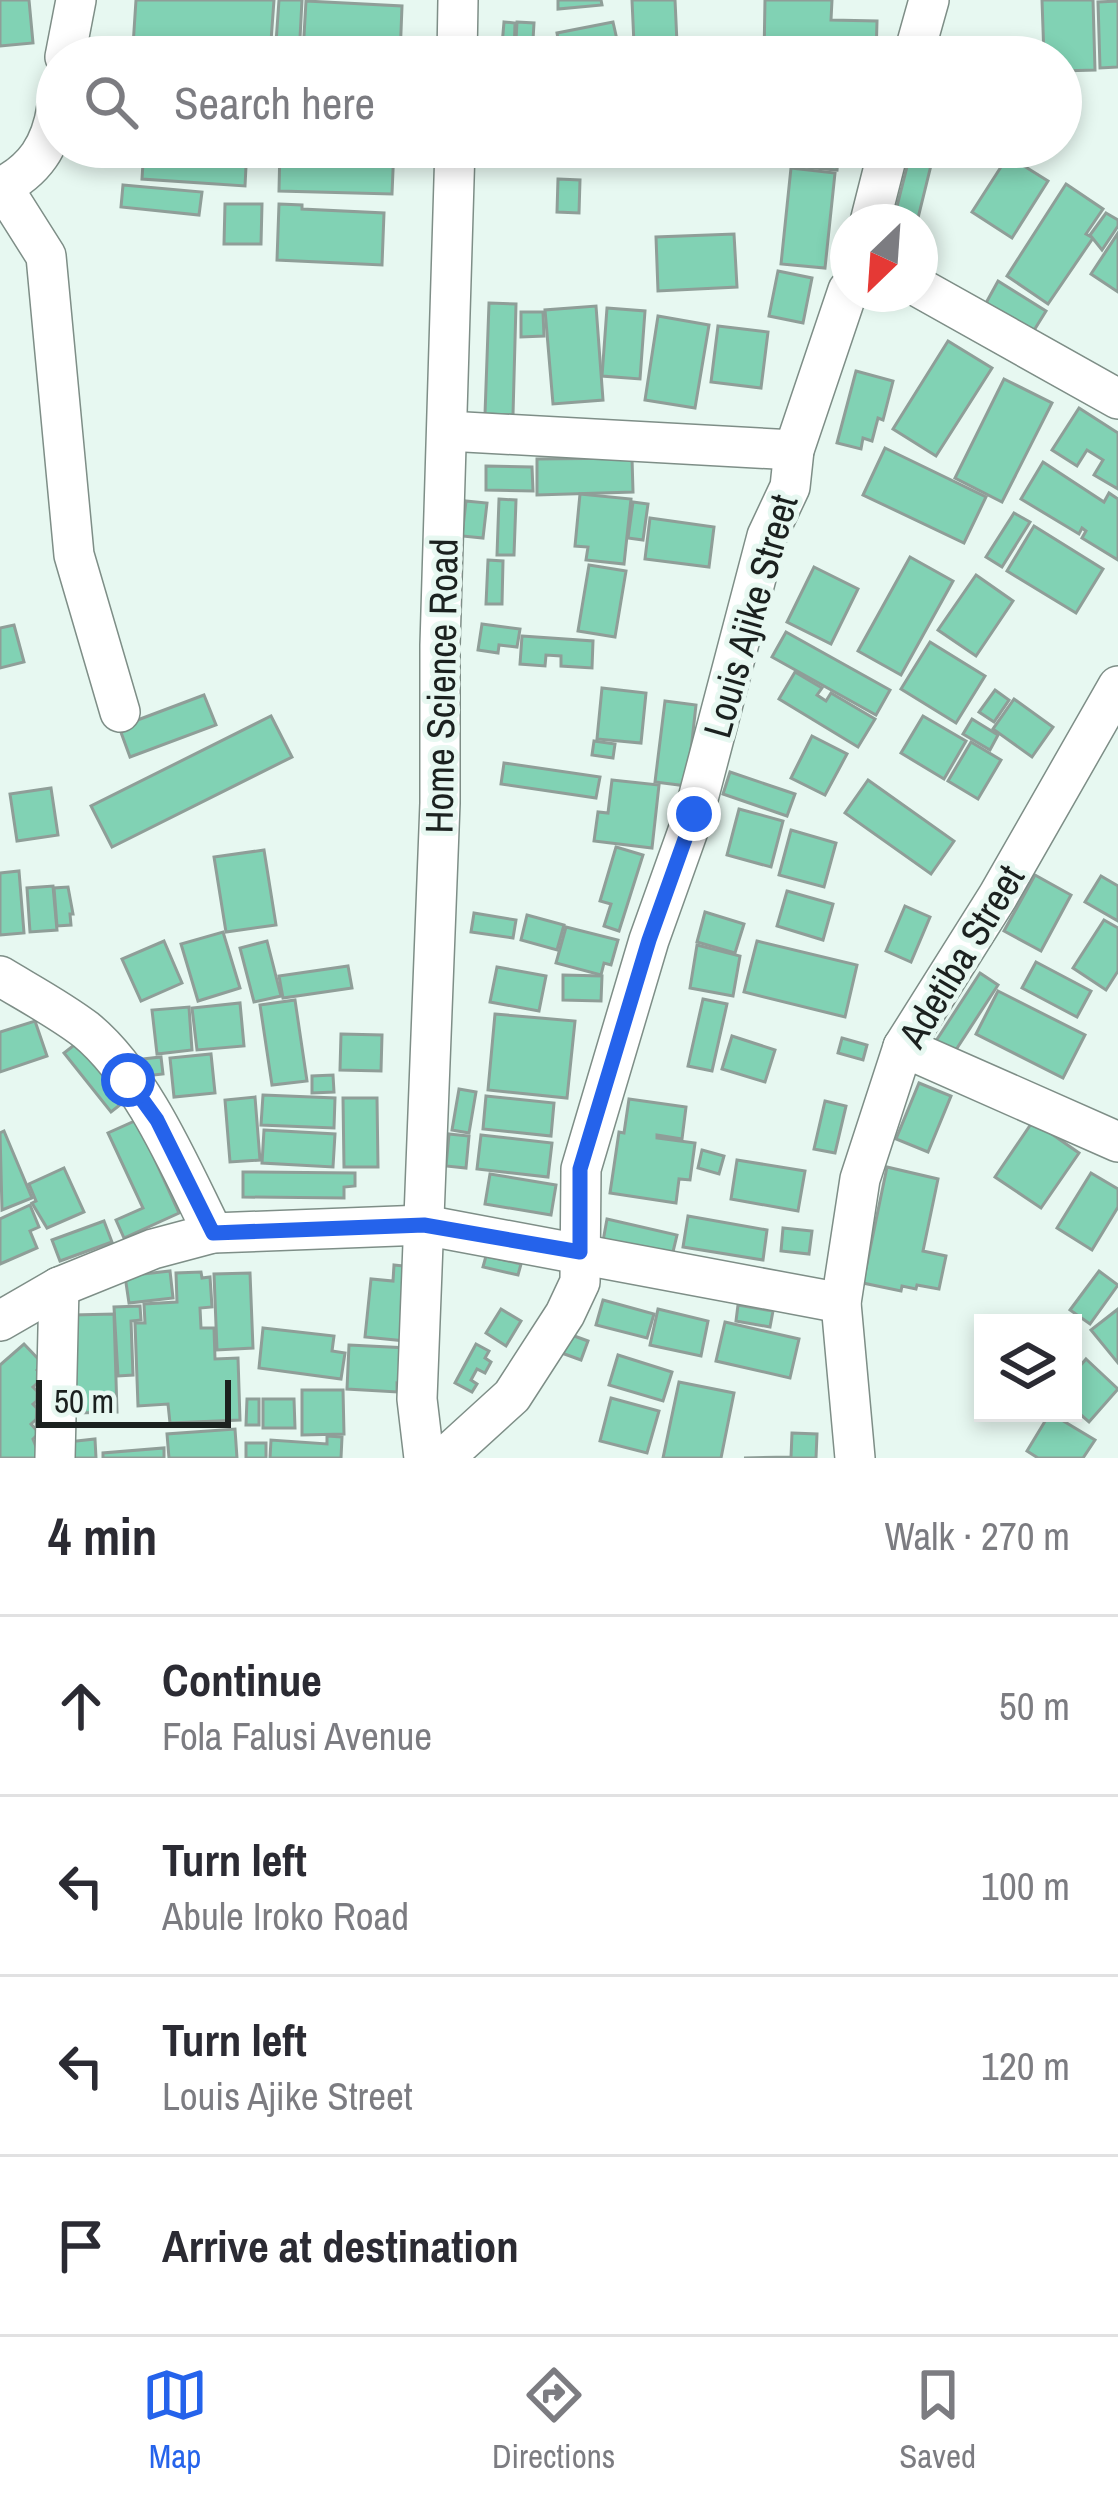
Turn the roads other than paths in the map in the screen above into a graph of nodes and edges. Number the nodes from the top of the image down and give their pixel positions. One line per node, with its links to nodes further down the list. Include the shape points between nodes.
1 (76, 0): 4 (street)
2 (458, 0): 5 (street)
3 (929, 0): 6 (street)
4 (69, 36)
5 (457, 36)
6 (919, 36)
7 (36, 163): 10 (street)
8 (454, 168): 15 (street, Home Science Road)
9 (884, 168): 11 (street)
10 (2, 188): 18 (street, via 46,256 74,555)
11 (875, 204)
12 (938, 298): 14 (street)
13 (841, 312): 16 (street, Louis Ajike Street)
14 (1118, 400)
15 (447, 431): 16 (street); 23 (street, Home Science Road)
16 (794, 450): 25 (street, Louis Ajike Street, via 694,814 580,1169)
17 (1118, 686): 19 (street, Adetiba Street)
18 (119, 712)
19 (1102, 748): 21 (street, Adetiba Street)
20 (1, 977): 24 (street, via 88,1032 157,1120)
21 (903, 1047): 22 (street); 27 (street, Adetiba Street, via 860,1178)
22 (1118, 1142)
23 (424, 1225): 24 (street); 25 (street); 31 (street, Home Science Road, via 417,1399)
24 (213, 1233): 26 (street)
25 (580, 1252): 27 (street); 29 (street, Louis Ajike Street, via 580,1282 565,1314 512,1396)
26 (58, 1286): 28 (street); 30 (street)
27 (841, 1304): 32 (street, Adetiba Street)
28 (0, 1321)
29 (462, 1450)
30 (55, 1458)
31 (424, 1458)
32 (855, 1458)

